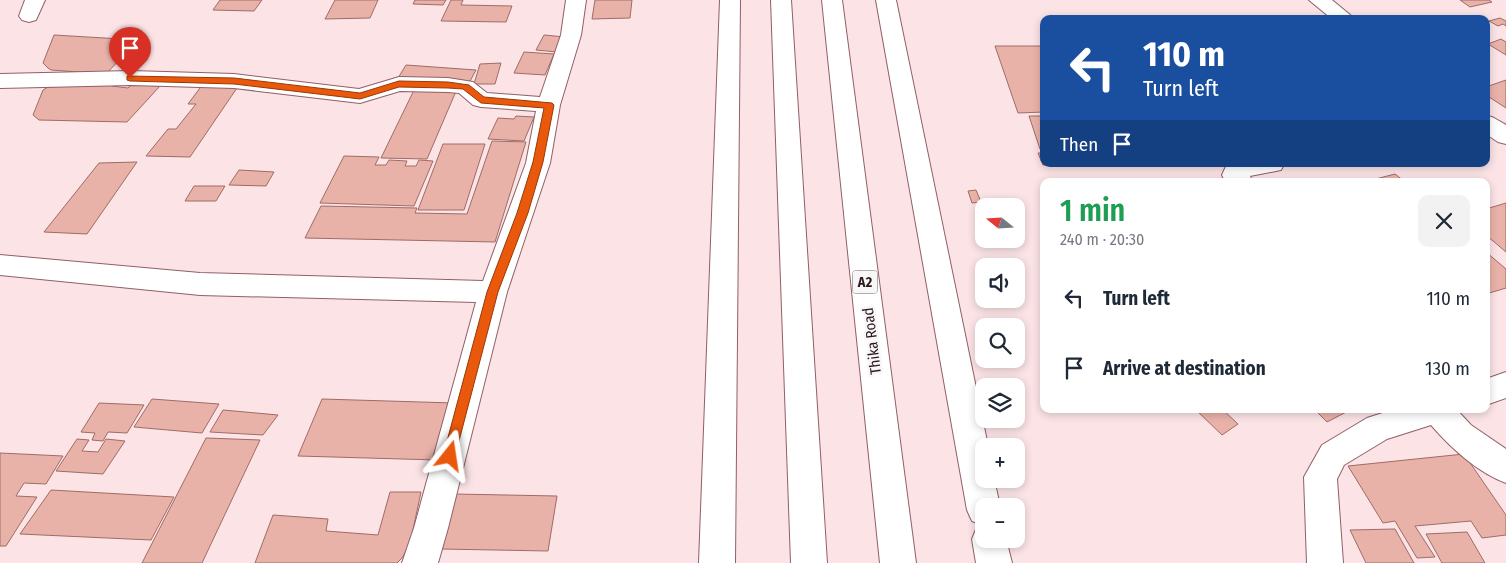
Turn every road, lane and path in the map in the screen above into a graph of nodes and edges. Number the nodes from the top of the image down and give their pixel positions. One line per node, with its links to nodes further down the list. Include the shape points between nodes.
1 (576, 0): 9 (main road, via 572,35)
2 (730, 0): 24 (main road)
3 (781, 0): 25 (main road)
4 (832, 0): 26 (main road, Thika Road / A2)
5 (886, 0): 21 (main road, via 922,201)
6 (1351, 0): 7 (main road, via 1332,4)
7 (1331, 9)
8 (0, 81): 9 (main road, via 130,78 234,81 360,96 399,84 448,85 465,87 481,100)
9 (549, 105): 15 (main road, via 538,162)
10 (1490, 126): 11 (main road)
11 (1506, 136)
12 (1254, 167): 13 (main road, via 1236,170 1234,175)
13 (1237, 178)
14 (0, 265): 15 (main road, via 200,284)
15 (492, 292): 23 (main road)
16 (1506, 385): 17 (main road)
17 (1490, 391)
18 (1425, 413): 28 (main road, via 1378,428 1333,455 1320,477)
19 (1441, 413): 20 (main road, via 1460,435)
20 (1506, 468)
21 (982, 498)
22 (991, 548): 27 (main road)
23 (420, 563)
24 (717, 563)
25 (809, 563)
26 (898, 563)
27 (994, 563)
28 (1325, 563)

